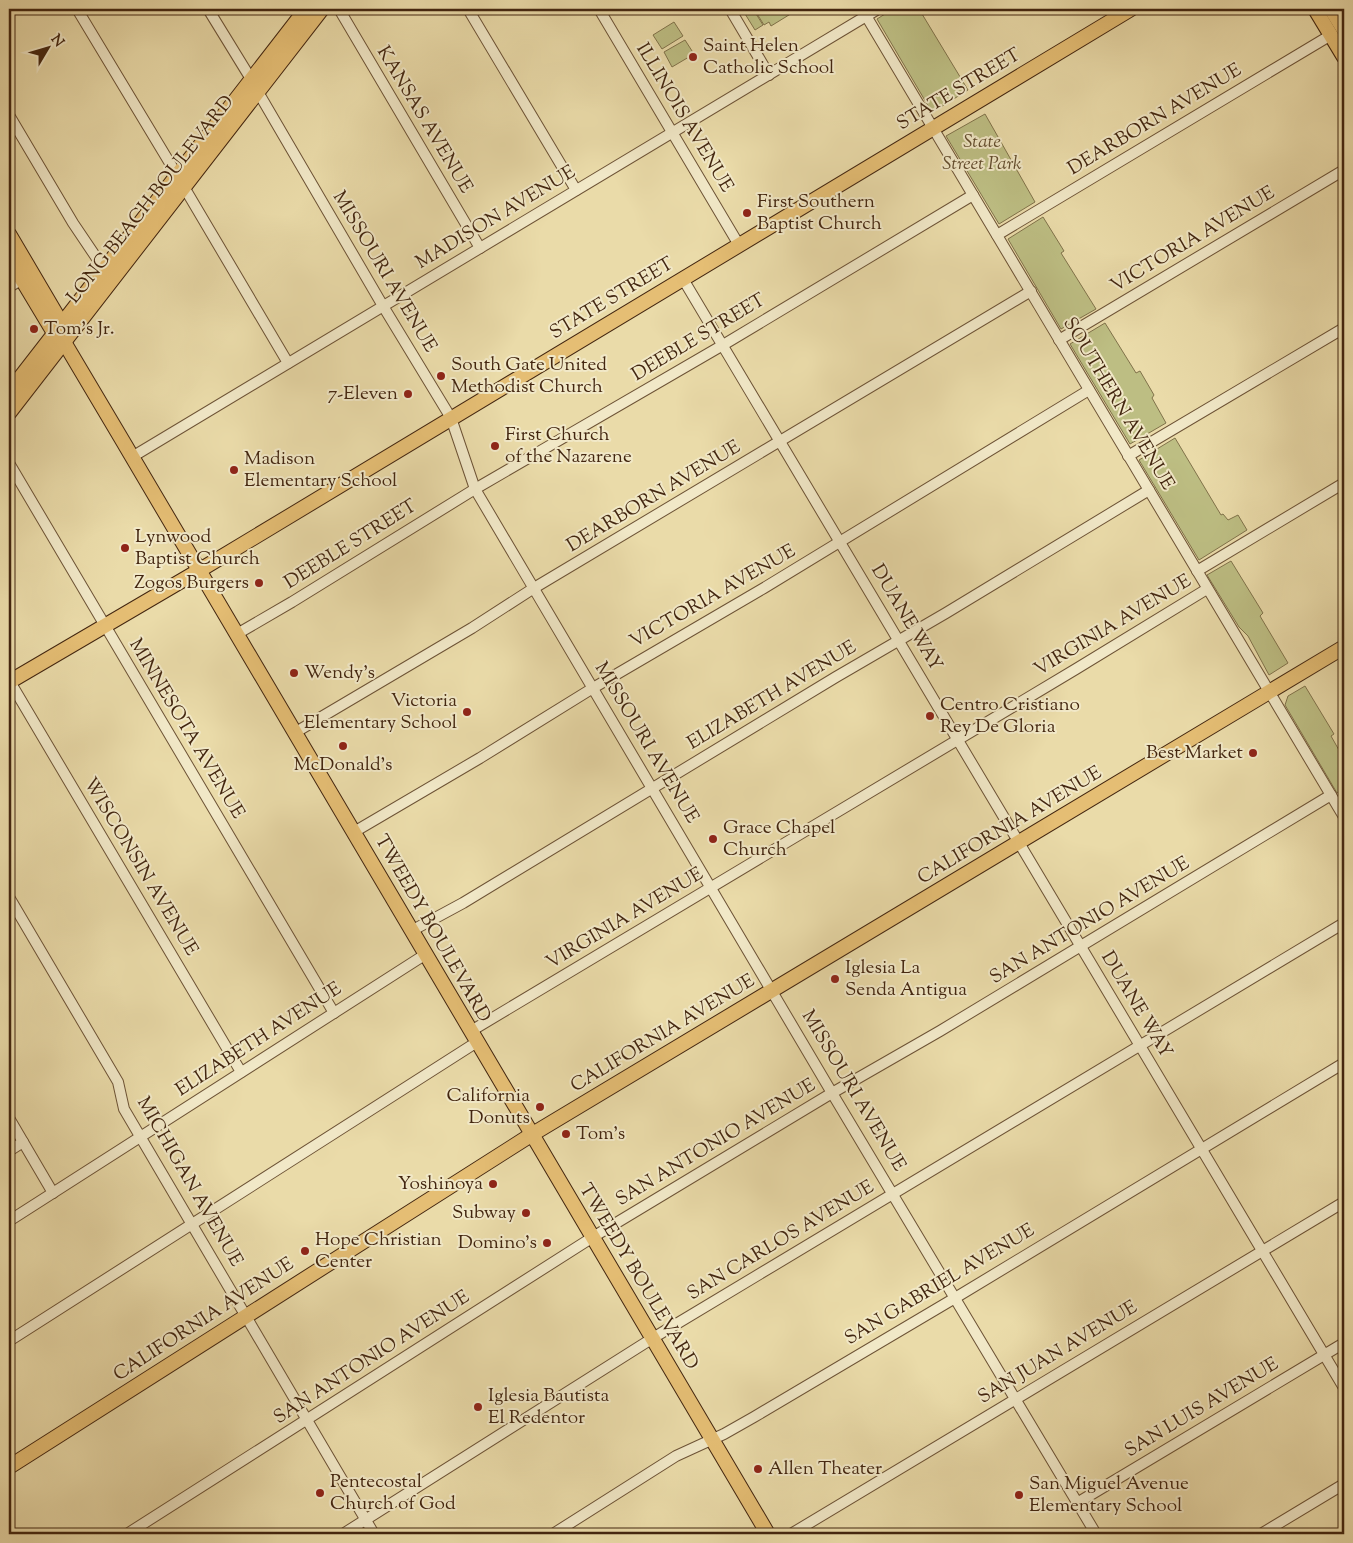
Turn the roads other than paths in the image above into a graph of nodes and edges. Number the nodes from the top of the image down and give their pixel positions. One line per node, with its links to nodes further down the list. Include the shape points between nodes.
1 (77, 9): 23 (street)
2 (208, 9): 17 (street)
3 (306, 9): 17 (main road, LONG BEACH BOULEVARD)
4 (322, 9): 18 (main road, LONG BEACH BOULEVARD)
5 (339, 9): 29 (street, KANSAS AVENUE)
6 (468, 9): 24 (street)
7 (599, 9): 21 (street, ILLINOIS AVENUE)
8 (730, 9): 16 (street)
9 (878, 9): 13 (street, MADISON AVENUE)
10 (1131, 9): 20 (main road, STATE STREET)
11 (1315, 9): 14 (main road)
12 (1332, 9): 14 (main road)
13 (865, 12): 16 (street, MADISON AVENUE); 20 (street, SOUTHERN AVENUE)
14 (1341, 30): 15 (main road); 27 (street, DEARBORN AVENUE)
15 (1344, 57)
16 (769, 74): 21 (street, MADISON AVENUE)
17 (252, 78): 23 (main road, LONG BEACH BOULEVARD)
18 (258, 92): 23 (main road, LONG BEACH BOULEVARD); 36 (street, MISSOURI AVENUE)
19 (9, 115): 31 (street)
20 (934, 128): 25 (street, SOUTHERN AVENUE); 28 (main road, STATE STREET)
21 (673, 132): 24 (street, MADISON AVENUE); 28 (street, ILLINOIS AVENUE)
22 (1344, 170): 39 (street, VICTORIA AVENUE)
23 (181, 181): 31 (main road, LONG BEACH BOULEVARD); 38 (main road, LONG BEACH BOULEVARD); 41 (street)
24 (576, 190): 29 (street, MADISON AVENUE)
25 (973, 195): 27 (street, SOUTHERN AVENUE); 40 (street, DEEBLE STREET)
26 (9, 234): 38 (main road, TWEEDY BOULEVARD)
27 (997, 235): 35 (street, SOUTHERN AVENUE)
28 (739, 245): 32 (main road, STATE STREET)
29 (480, 248): 36 (street, MADISON AVENUE)
30 (9, 258): 33 (main road, TWEEDY BOULEVARD)
31 (104, 269): 38 (main road, LONG BEACH BOULEVARD)
32 (683, 278): 40 (street, DUANE WAY); 45 (main road, STATE STREET)
33 (22, 280): 34 (street); 38 (main road, TWEEDY BOULEVARD)
34 (9, 287)
35 (1030, 291): 39 (street, SOUTHERN AVENUE); 46 (street, DEARBORN AVENUE)
36 (383, 306): 41 (street, MADISON AVENUE); 45 (street, MISSOURI AVENUE)
37 (1344, 328): 47 (street)
38 (60, 333): 43 (main road, LONG BEACH BOULEVARD); 44 (main road, LONG BEACH BOULEVARD); 48 (main road, TWEEDY BOULEVARD)
39 (1060, 340): 42 (street, SOUTHERN AVENUE)
40 (723, 345): 46 (street, DUANE WAY); 51 (street, DEEBLE STREET)
41 (288, 364): 48 (street, MADISON AVENUE)
42 (1089, 390): 47 (street, SOUTHERN AVENUE); 53 (street, VICTORIA AVENUE)
43 (9, 392)
44 (9, 413)
45 (451, 418): 51 (street, MISSOURI AVENUE); 54 (main road, STATE STREET)
46 (780, 442): 53 (street, DUANE WAY); 56 (street, DEARBORN AVENUE)
47 (1128, 456): 52 (street, SOUTHERN AVENUE)
48 (132, 457): 54 (main road, TWEEDY BOULEVARD)
49 (9, 463): 58 (street, MINNESOTA AVENUE)
50 (1344, 483): 55 (street, VIRGINIA AVENUE)
51 (475, 489): 56 (street, MISSOURI AVENUE); 59 (street, DEEBLE STREET)
52 (1149, 490): 55 (street, SOUTHERN AVENUE); 60 (street, ELIZABETH AVENUE)
53 (840, 542): 60 (street, DUANE WAY); 63 (street, VICTORIA AVENUE)
54 (200, 570): 58 (main road, STATE STREET); 59 (main road, TWEEDY BOULEVARD)
55 (1197, 571): 57 (street, SOUTHERN AVENUE)
56 (534, 588): 63 (street, MISSOURI AVENUE); 65 (street, DEARBORN AVENUE)
57 (1207, 589): 64 (street, SOUTHERN AVENUE); 66 (street, VIRGINIA AVENUE)
58 (105, 626): 62 (main road, STATE STREET); 80 (street, MINNESOTA AVENUE)
59 (237, 634): 65 (main road, TWEEDY BOULEVARD)
60 (898, 640): 66 (street, DUANE WAY); 67 (street, ELIZABETH AVENUE)
61 (1344, 647): 64 (main road, CALIFORNIA AVENUE)
62 (9, 681): 84 (street, WISCONSIN AVENUE)
63 (593, 688): 67 (street, MISSOURI AVENUE); 71 (street, VICTORIA AVENUE)
64 (1269, 692): 68 (street, SOUTHERN AVENUE); 72 (main road, CALIFORNIA AVENUE)
65 (296, 732): 71 (main road, TWEEDY BOULEVARD)
66 (958, 740): 72 (street, DUANE WAY); 73 (street, VIRGINIA AVENUE)
67 (653, 789): 73 (street, MISSOURI AVENUE); 76 (street, ELIZABETH AVENUE)
68 (1331, 795): 69 (street, SOUTHERN AVENUE); 77 (street, SAN ANTONIO AVENUE)
69 (1340, 802): 70 (street, SOUTHERN AVENUE)
70 (1344, 817)
71 (354, 832): 76 (main road, TWEEDY BOULEVARD)
72 (1019, 842): 77 (street, DUANE WAY); 79 (main road, CALIFORNIA AVENUE)
73 (712, 888): 79 (street, MISSOURI AVENUE); 81 (street, VIRGINIA AVENUE)
74 (9, 897): 88 (street, MICHIGAN AVENUE, via 118,1082 124,1109)
75 (1344, 923): 82 (street, SAN CARLOS AVENUE)
76 (413, 930): 78 (main road, TWEEDY BOULEVARD)
77 (1081, 946): 82 (street, DUANE WAY); 85 (street, SAN ANTONIO AVENUE)
78 (426, 954): 80 (street, ELIZABETH AVENUE); 81 (main road, TWEEDY BOULEVARD)
79 (772, 990): 85 (street, MISSOURI AVENUE); 87 (main road, CALIFORNIA AVENUE)
80 (334, 1013): 84 (street, ELIZABETH AVENUE)
81 (474, 1037): 87 (main road, TWEEDY BOULEVARD); 96 (street, VIRGINIA AVENUE)
82 (1141, 1046): 90 (street, DUANE WAY); 93 (street, SAN CARLOS AVENUE)
83 (1344, 1063): 90 (street, SAN GABRIEL AVENUE)
84 (241, 1072): 88 (street, ELIZABETH AVENUE)
85 (832, 1094): 93 (street, MISSOURI AVENUE); 97 (street, SAN ANTONIO AVENUE)
86 (9, 1118): 89 (street)
87 (532, 1135): 97 (main road, TWEEDY BOULEVARD); 100 (main road, CALIFORNIA AVENUE)
88 (140, 1137): 92 (street, ELIZABETH AVENUE); 96 (street, MICHIGAN AVENUE)
89 (22, 1142): 91 (street); 92 (street)
90 (1202, 1149): 98 (street, DUANE WAY); 99 (street, SAN GABRIEL AVENUE)
91 (9, 1151)
92 (52, 1193): 95 (street, ELIZABETH AVENUE)
93 (893, 1193): 99 (street, MISSOURI AVENUE); 101 (street, SAN CARLOS AVENUE)
94 (1344, 1202): 98 (street, SAN JUAN AVENUE)
95 (9, 1220)
96 (192, 1224): 100 (street, MICHIGAN AVENUE); 102 (street, VIRGINIA AVENUE)
97 (593, 1237): 101 (main road, TWEEDY BOULEVARD); 107 (street, SAN ANTONIO AVENUE)
98 (1262, 1251): 104 (street, DUANE WAY); 106 (street, SAN JUAN AVENUE)
99 (955, 1298): 106 (street, MISSOURI AVENUE); 108 (street, SAN GABRIEL AVENUE)
100 (246, 1316): 107 (street, MICHIGAN AVENUE); 109 (main road, CALIFORNIA AVENUE)
101 (653, 1338): 108 (main road, TWEEDY BOULEVARD); 112 (street, SAN CARLOS AVENUE)
102 (9, 1341)
103 (1344, 1343): 104 (street, SAN LUIS AVENUE)
104 (1324, 1355): 105 (street, DUANE WAY); 111 (street, SAN LUIS AVENUE)
105 (1344, 1388)
106 (1015, 1399): 111 (street, MISSOURI AVENUE); 118 (street, SAN JUAN AVENUE)
107 (307, 1420): 112 (street, MICHIGAN AVENUE); 113 (street, SAN ANTONIO AVENUE)
108 (712, 1439): 116 (street, SAN GABRIEL AVENUE, via 667,1462); 117 (main road, TWEEDY BOULEVARD)
109 (9, 1467)
110 (1344, 1484): 120 (street)
111 (1077, 1503): 119 (street, MISSOURI AVENUE)
112 (366, 1520): 114 (street, SAN CARLOS AVENUE); 115 (street, MICHIGAN AVENUE)
113 (128, 1534)
114 (343, 1534)
115 (374, 1534)
116 (552, 1534)
117 (768, 1534)
118 (791, 1534)
119 (1096, 1534)
120 (1261, 1534)

